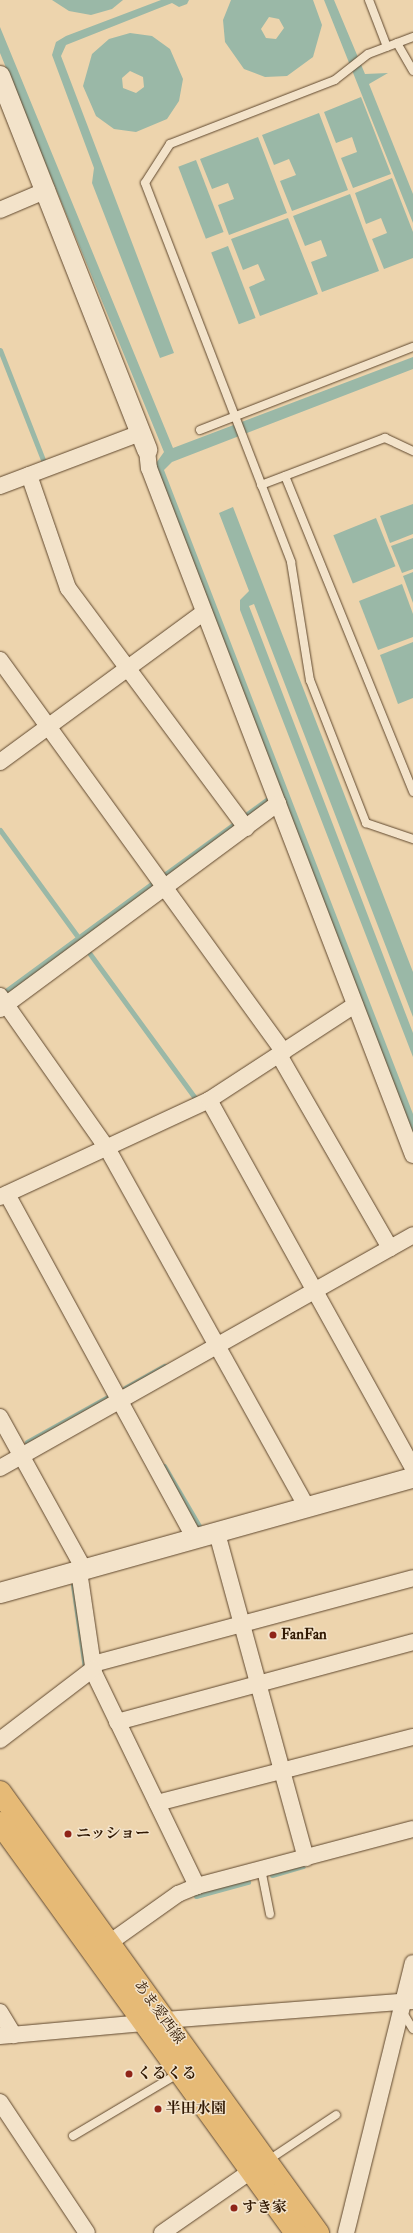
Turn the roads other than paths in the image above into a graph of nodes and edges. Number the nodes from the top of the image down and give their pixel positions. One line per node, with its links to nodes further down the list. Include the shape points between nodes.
1 (369, 0): 4 (lane)
2 (413, 37): 3 (lane)
3 (397, 43): 4 (lane); 5 (lane)
4 (387, 47): 10 (lane, via 362,59 335,80 170,144 145,184)
5 (413, 71)
6 (0, 76): 7 (street)
7 (47, 190): 8 (street); 12 (street)
8 (0, 210)
9 (413, 347): 10 (lane)
10 (236, 420): 11 (lane); 16 (lane)
11 (200, 430)
12 (144, 441): 14 (street); 18 (street, via 149,468)
13 (413, 452): 15 (lane, via 385,438)
14 (29, 475): 17 (street); 20 (street, via 68,588)
15 (285, 476): 16 (lane); 23 (lane)
16 (261, 485): 26 (lane, via 291,562 310,680 366,823)
17 (0, 486)
18 (204, 612): 20 (street); 24 (street)
19 (0, 660): 21 (street)
20 (129, 667): 21 (street); 25 (street)
21 (48, 726): 22 (street); 27 (street)
22 (0, 762)
23 (413, 792)
24 (278, 803): 25 (street); 29 (street)
25 (246, 828): 27 (street)
26 (413, 839)
27 (166, 888): 28 (street); 30 (street)
28 (2, 1004): 32 (street)
29 (356, 1005): 30 (street); 33 (street)
30 (281, 1053): 31 (street); 36 (street)
31 (209, 1100): 32 (street); 37 (street)
32 (107, 1148): 34 (street); 38 (street)
33 (413, 1155)
34 (4, 1196): 39 (street)
35 (413, 1236): 36 (street)
36 (390, 1248): 37 (street)
37 (315, 1291): 38 (street); 43 (street)
38 (217, 1346): 39 (street); 45 (street)
39 (120, 1400): 41 (street); 47 (street)
40 (0, 1417): 41 (street)
41 (22, 1455): 42 (street); 48 (street)
42 (0, 1468)
43 (413, 1468)
44 (413, 1478): 45 (street)
45 (307, 1508): 46 (street)
46 (217, 1533): 47 (street); 51 (street)
47 (195, 1539): 48 (street)
48 (82, 1570): 50 (street); 53 (street)
49 (413, 1578): 51 (street)
50 (0, 1593)
51 (242, 1624): 53 (street); 54 (street)
52 (413, 1642): 54 (street)
53 (93, 1667): 55 (street); 57 (street)
54 (258, 1684): 55 (street); 58 (street)
55 (117, 1722): 60 (street)
56 (413, 1737): 58 (street)
57 (0, 1740)
58 (282, 1770): 60 (street); 63 (street)
59 (0, 1792): 67 (main road, あま愛西線)
60 (157, 1803): 65 (street)
61 (0, 1824): 72 (main road, あま愛西線)
62 (413, 1829): 63 (street)
63 (306, 1858): 64 (street)
64 (262, 1869): 65 (street); 66 (lane)
65 (197, 1886): 67 (street, via 178,1894)
66 (270, 1914)
67 (109, 1943): 71 (main road, あま愛西線)
68 (413, 1963): 69 (street)
69 (406, 2004): 71 (street); 73 (lane); 84 (street)
70 (0, 2012): 74 (street)
71 (165, 2020): 79 (main road, あま愛西線)
72 (143, 2023): 74 (street); 75 (main road, あま愛西線)
73 (413, 2029)
74 (7, 2035)
75 (179, 2072): 78 (lane); 79 (main road, あま愛西線)
76 (2, 2108): 80 (street)
77 (336, 2115): 79 (lane)
78 (73, 2136)
79 (259, 2166): 81 (street); 82 (main road, あま愛西線); 83 (main road, あま愛西線)
80 (87, 2233)
81 (162, 2233)
82 (296, 2233)
83 (318, 2233)
84 (346, 2233)

